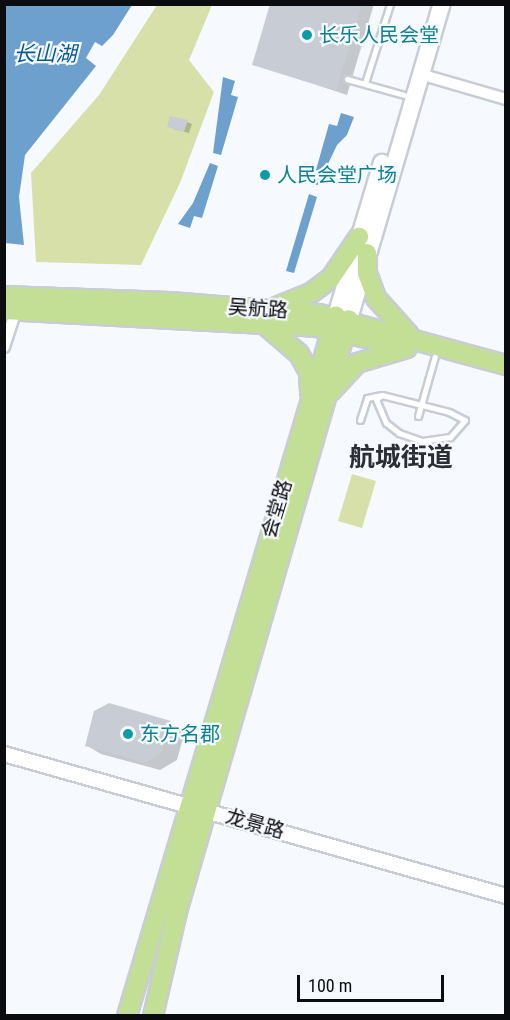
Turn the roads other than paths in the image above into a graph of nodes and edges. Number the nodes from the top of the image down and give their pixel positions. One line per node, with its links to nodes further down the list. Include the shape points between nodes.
1 (390, 4): 6 (lane)
2 (432, 4): 7 (main road, 会堂路)
3 (442, 4): 4 (main road, 会堂路)
4 (420, 74): 8 (street); 10 (main road, 会堂路)
5 (347, 79): 6 (lane)
6 (365, 84): 7 (lane)
7 (404, 95): 9 (main road, 会堂路)
8 (506, 99)
9 (358, 237): 13 (main road, via 324,284); 14 (main road, 会堂路)
10 (367, 253): 14 (main road, 会堂路); 15 (main road, via 367,273 376,298)
11 (4, 296): 13 (main road, 吴航路)
12 (10, 311): 13 (main road, 吴航路); 16 (street)
13 (265, 317): 14 (main road, 吴航路); 22 (main road, via 304,361 309,372)
14 (340, 324): 15 (main road, 吴航路); 21 (main road, 会堂路); 22 (main road, 会堂路)
15 (409, 342): 17 (main road, 吴航路); 18 (main road, 吴航路); 21 (main road, via 357,363)
16 (4, 347)
17 (435, 356): 19 (main road, 吴航路); 23 (lane)
18 (506, 365)
19 (506, 376)
20 (382, 394): 23 (lane); 23 (lane, via 376,399 386,423 399,433 423,441 450,437 465,420); 25 (lane, via 367,398)
21 (328, 395): 27 (main road, 会堂路)
22 (310, 401): 27 (main road, 会堂路)
23 (421, 404): 24 (lane)
24 (418, 416)
25 (360, 420)
26 (4, 754): 27 (street, 龙景路)
27 (198, 808): 28 (street, 龙景路); 29 (main road, 会堂路); 30 (main road, 会堂路)
28 (506, 896)
29 (127, 1016)
30 (153, 1016)

